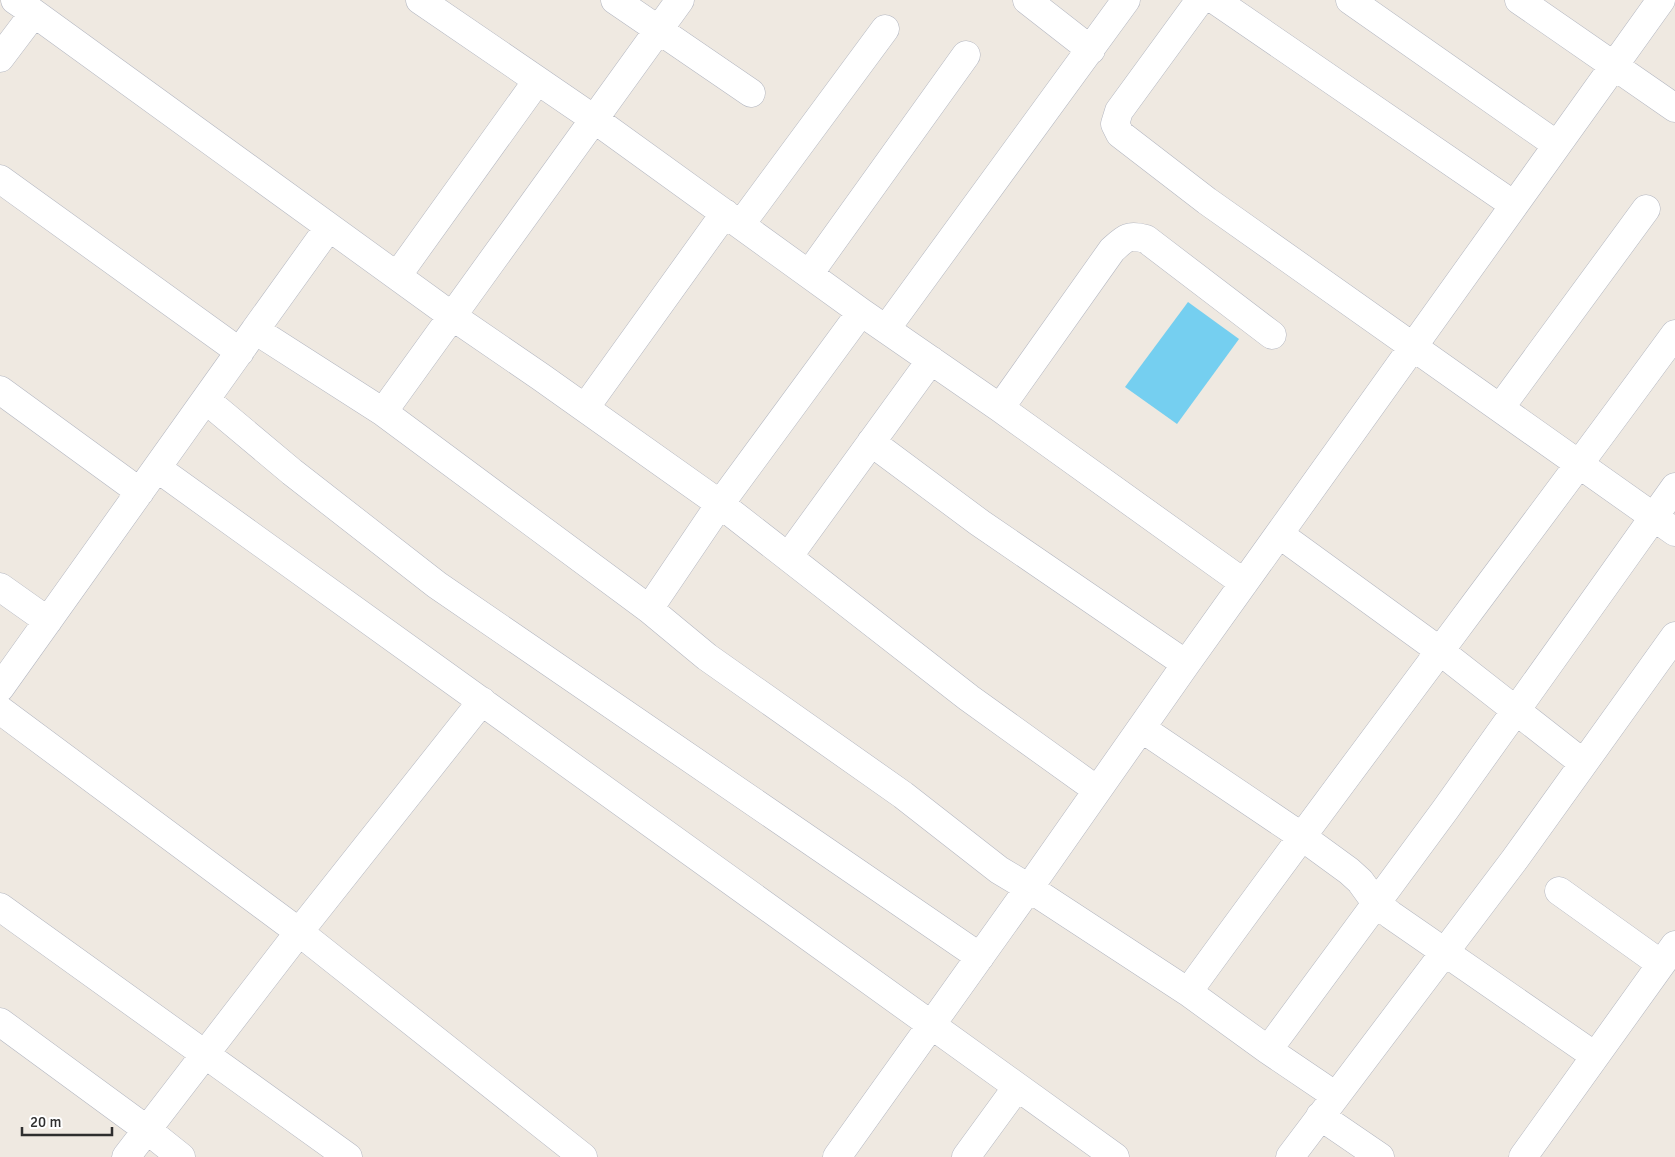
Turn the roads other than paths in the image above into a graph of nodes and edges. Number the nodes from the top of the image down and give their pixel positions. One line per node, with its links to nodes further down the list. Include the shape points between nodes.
1 (420, 0): 18 (street)
2 (615, 0): 13 (street)
3 (680, 0): 13 (street)
4 (1027, 0): 14 (street)
5 (1126, 0): 14 (street)
6 (1200, 0): 36 (street, via 1120,111 1115,124 1120,134 1207,201)
7 (1215, 0): 24 (street)
8 (1350, 0): 22 (street)
9 (1519, 0): 17 (street)
10 (1661, 0): 17 (street)
11 (24, 7): 16 (street); 27 (street)
12 (885, 29): 26 (street)
13 (658, 30): 19 (street); 21 (street)
14 (1091, 50): 32 (street)
15 (966, 55): 28 (street)
16 (0, 58)
17 (1614, 67): 20 (street); 22 (street)
18 (537, 81): 21 (street); 29 (street)
19 (751, 93)
20 (1675, 108)
21 (594, 119): 26 (street); 31 (street)
22 (1557, 146): 24 (street)
23 (0, 179): 37 (street)
24 (1514, 205): 36 (street)
25 (1646, 210): 43 (street)
26 (733, 219): 28 (street); 41 (street)
27 (329, 227): 29 (street); 33 (street)
28 (809, 274): 30 (street)
29 (397, 276): 31 (street)
30 (861, 312): 32 (street); 50 (street)
31 (452, 316): 41 (street); 44 (street)
32 (886, 329): 38 (street)
33 (255, 330): 37 (street); 44 (street)
34 (1675, 334): 46 (street)
35 (1272, 335): 42 (street, via 1146,239 1134,236 1123,240 1112,250)
36 (1414, 346): 43 (street); 53 (street)
37 (240, 352): 40 (street)
38 (931, 360): 42 (street); 45 (street)
39 (0, 390): 49 (street)
40 (206, 400): 47 (street); 77 (street, via 436,585)
41 (585, 408): 50 (street)
42 (1000, 408): 55 (street)
43 (1500, 408): 46 (street)
44 (383, 412): 57 (street)
45 (871, 442): 54 (street); 61 (street, via 980,524)
46 (1580, 465): 51 (street); 60 (street)
47 (157, 468): 49 (street); 63 (street)
48 (1675, 487): 51 (street)
49 (140, 492): 58 (street)
50 (720, 504): 54 (street); 57 (street)
51 (1653, 516): 52 (street); 65 (street)
52 (1675, 532)
53 (1279, 534): 55 (street); 60 (street)
54 (788, 557): 68 (street, via 969,698)
55 (1244, 583): 61 (street)
56 (0, 586): 58 (street)
57 (649, 610): 70 (street, via 707,657 903,794 999,870)
58 (48, 621): 62 (street)
59 (1675, 636): 67 (street)
60 (1440, 651): 65 (street); 69 (street)
61 (1186, 664): 66 (street)
62 (0, 688)
63 (482, 701): 74 (street); 80 (street)
64 (0, 710): 74 (street)
65 (1515, 710): 67 (street); 72 (street)
66 (1141, 728): 68 (street); 69 (street)
67 (1583, 763): 75 (street)
68 (1097, 790): 70 (street)
69 (1301, 836): 72 (street, via 1350,871); 78 (street)
70 (1030, 888): 77 (street); 78 (street)
71 (1559, 891): 76 (street)
72 (1376, 903): 75 (street); 81 (street)
73 (0, 907): 82 (street)
74 (299, 932): 82 (street); 91 (street)
75 (1444, 951): 83 (street); 85 (street)
76 (1668, 955): 83 (street)
77 (980, 957): 80 (street)
78 (1188, 992): 81 (street)
79 (0, 1022): 86 (street)
80 (931, 1025): 84 (street); 87 (street)
81 (1268, 1050): 85 (street)
82 (205, 1053): 86 (street); 90 (street)
83 (1595, 1056): 96 (street)
84 (1018, 1087): 92 (street); 93 (street)
85 (1328, 1106): 94 (street); 95 (street)
86 (146, 1129): 88 (street); 89 (street)
87 (842, 1155)
88 (126, 1157)
89 (181, 1157)
90 (348, 1157)
91 (582, 1157)
92 (966, 1157)
93 (1115, 1157)
94 (1290, 1157)
95 (1380, 1157)
96 (1523, 1157)

